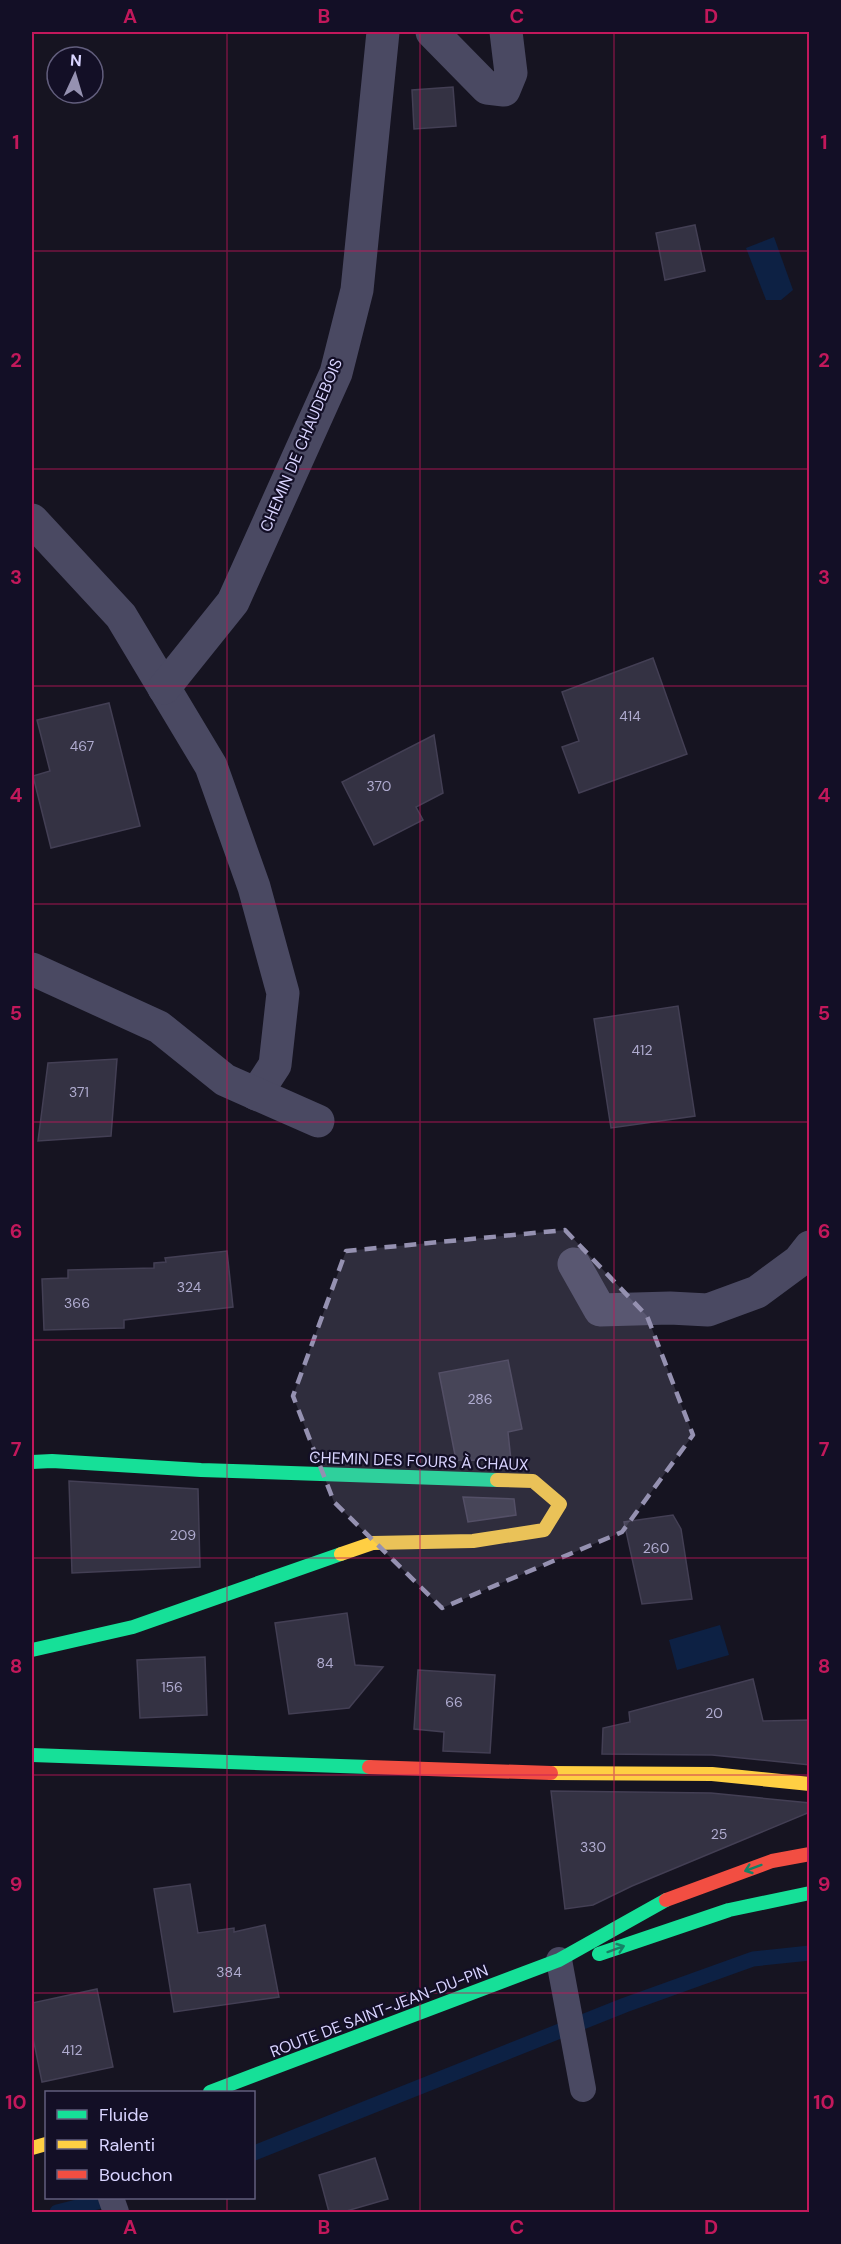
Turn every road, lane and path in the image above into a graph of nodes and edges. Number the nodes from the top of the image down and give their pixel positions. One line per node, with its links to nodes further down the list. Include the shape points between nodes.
1 (383, 32): 5 (street, CHEMIN DE CHAUDEBOIS, via 357,290 336,373 233,602)
2 (432, 32): 3 (street, via 487,88 504,90 512,73)
3 (506, 32)
4 (32, 520): 5 (street, via 121,616)
5 (164, 688): 7 (street, via 211,766 254,887 283,993 275,1065)
6 (32, 969): 7 (street, via 159,1027 225,1080)
7 (256, 1094): 8 (street)
8 (318, 1121)
9 (810, 1247): 10 (street, via 800,1261 758,1292 708,1310 600,1310)
10 (574, 1264)
11 (32, 1462): 12 (street, CHEMIN DES FOURS À CHAUX, via 533,1481 560,1504 544,1530 473,1541 374,1543 133,1627)
12 (32, 1650)
13 (32, 1755): 14 (street, via 495,1772 712,1774)
14 (810, 1784)
15 (810, 1854): 17 (street, ROUTE DE SAINT-JEAN-DU-PIN, one-way to 17, via 772,1861 659,1903)
16 (810, 1893): 17 (street, ROUTE DE SAINT-JEAN-DU-PIN, one-way to 16, via 595,1956 770,1899)
17 (559, 1960): 18 (lane); 19 (street, ROUTE DE SAINT-JEAN-DU-PIN)
18 (584, 2089)
19 (213, 2091)

